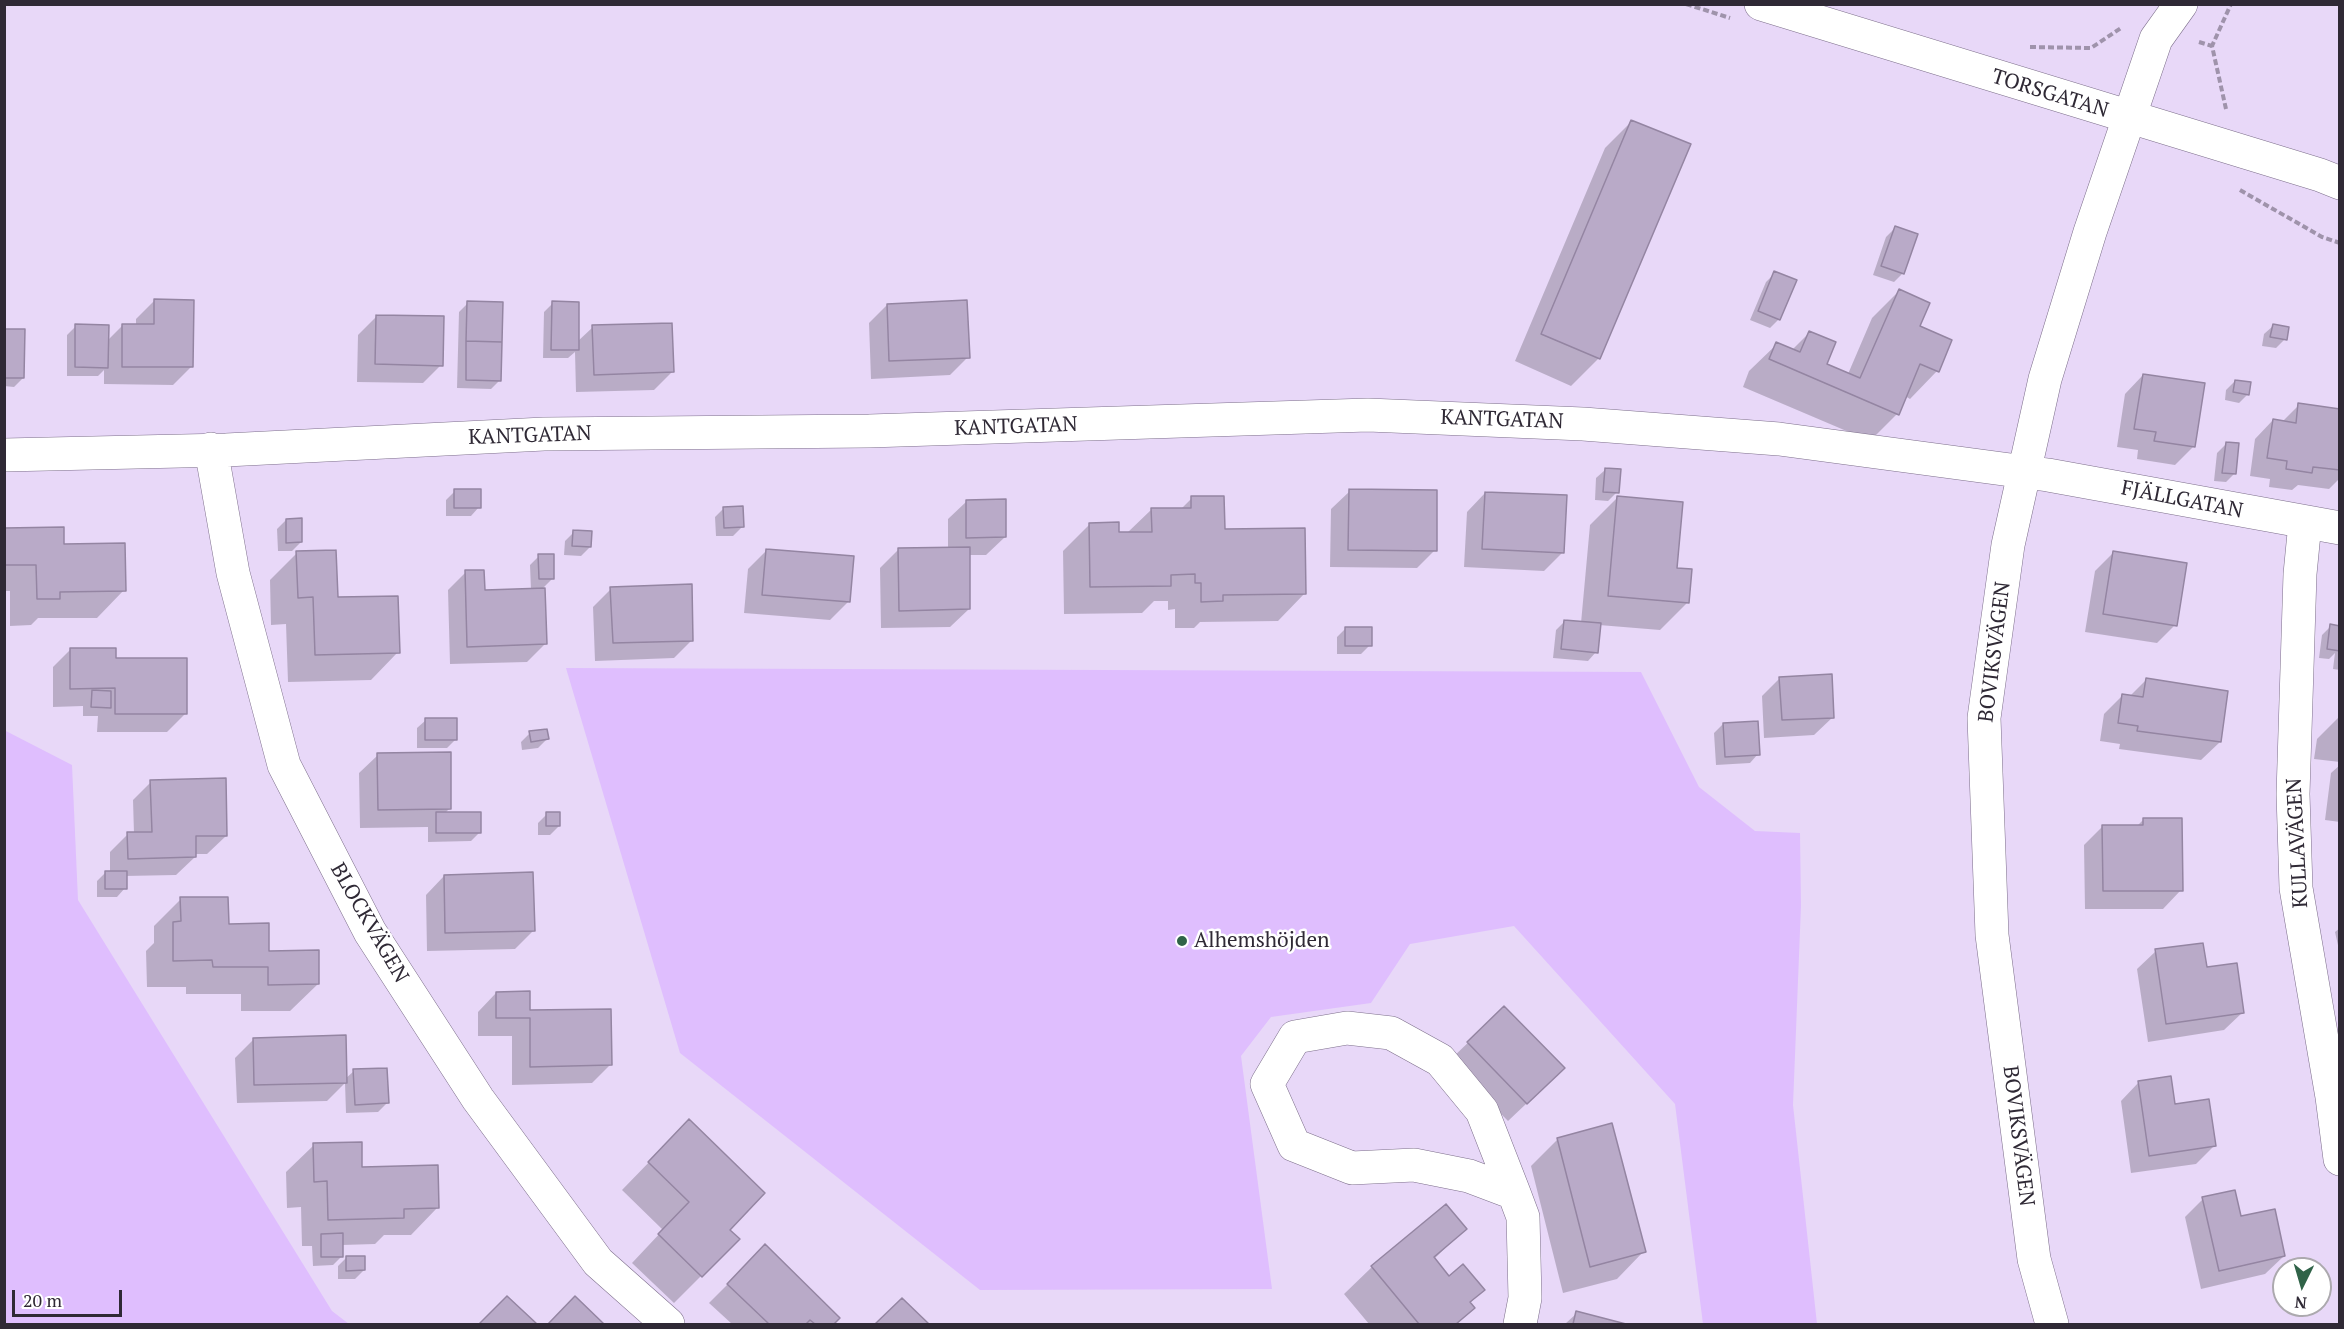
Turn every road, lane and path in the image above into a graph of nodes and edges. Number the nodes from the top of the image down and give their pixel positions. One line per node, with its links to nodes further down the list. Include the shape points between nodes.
1 (1761, 4): 5 (street, TORSGATAN)
2 (2231, 4): 4 (path)
3 (2172, 18): 4 (path); 5 (path, via 2132,21 2091,48 2028,47); 6 (street, BOVIKSVÄGEN, via 2156,39)
4 (2212, 46): 7 (path, via 2226,108)
5 (2018, 84): 6 (street, TORSGATAN)
6 (2129, 118): 7 (street, TORSGATAN); 11 (street, BOVIKSVÄGEN, via 2049,367)
7 (2215, 144): 8 (street, TORSGATAN)
8 (2340, 183)
9 (211, 450): 10 (street, KANTGATAN); 11 (street, KANTGATAN, via 544,434 869,431 1368,415 1583,424 1779,439); 17 (street, BLOCKVÄGEN, via 234,573 284,765 370,932 478,1099 597,1262)
10 (4, 455)
11 (2025, 472): 12 (street, FJÄLLGATAN); 19 (street, BOVIKSVÄGEN, via 2008,544 1984,718 1992,935 2034,1259)
12 (2305, 523): 13 (street, FJÄLLGATAN); 14 (street, KULLAVÄGEN, via 2294,783 2296,876 2310,974)
13 (2340, 528)
14 (2332, 1057): 15 (street, KULLAVÄGEN)
15 (2340, 1159)
16 (1514, 1193): 16 (street, via 1482,1112 1440,1060 1391,1033 1347,1028 1295,1037 1267,1084 1294,1146 1352,1168 1414,1165 1469,1176); 18 (street, via 1523,1217 1525,1298)
17 (668, 1324)
18 (1520, 1324)
19 (2052, 1324)

